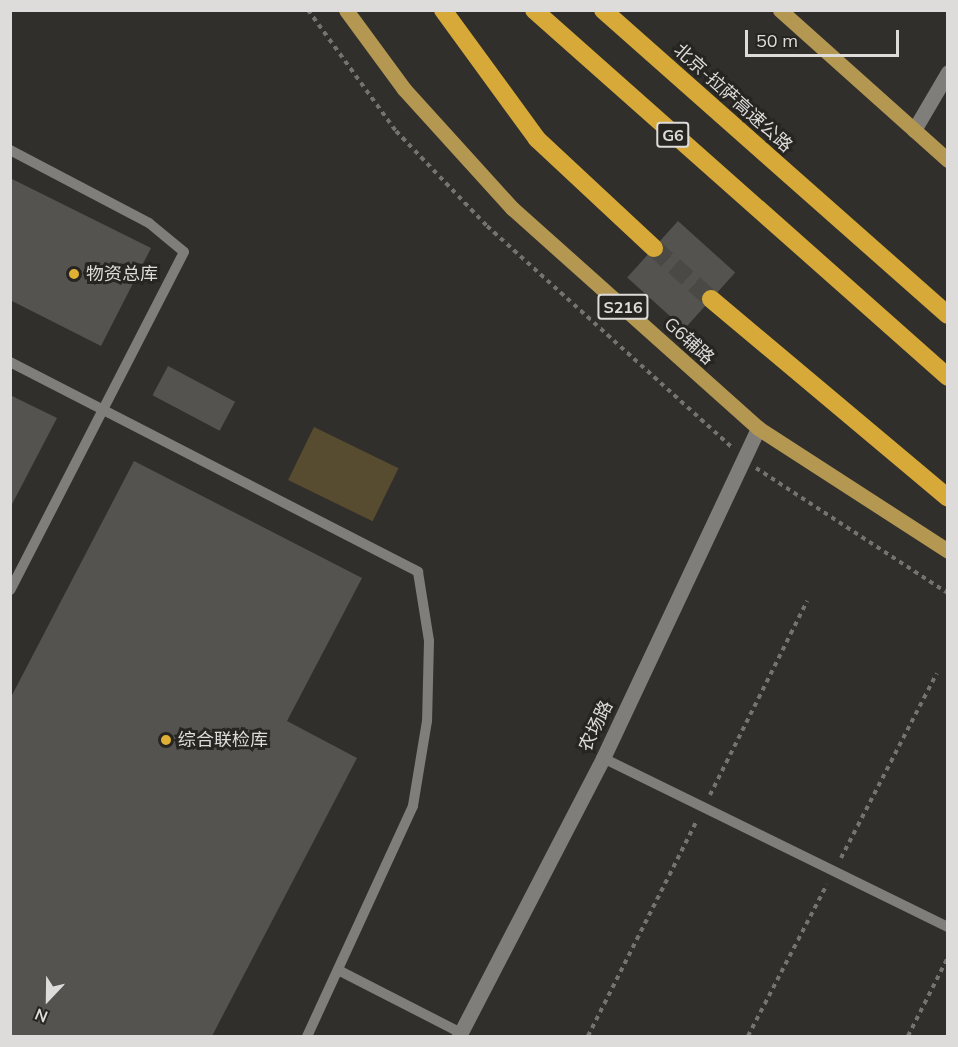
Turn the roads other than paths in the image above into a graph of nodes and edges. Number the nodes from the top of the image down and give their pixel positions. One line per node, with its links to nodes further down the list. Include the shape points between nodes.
1 (346, 10): 16 (main road, G6辅路 / S216, via 404,89 512,208)
2 (443, 10): 10 (highway, via 537,139)
3 (534, 10): 14 (highway, G6)
4 (603, 10): 12 (highway, 北京-拉萨高速公路 / G6)
5 (780, 10): 7 (main road)
6 (948, 72): 7 (street)
7 (914, 130): 9 (main road)
8 (10, 150): 15 (lane, via 149,223 184,252)
9 (948, 160)
10 (654, 248)
11 (711, 299): 17 (highway)
12 (948, 315)
13 (10, 362): 15 (lane)
14 (948, 377)
15 (103, 409): 19 (lane); 22 (lane, via 418,572 429,641 428,710 413,806)
16 (758, 428): 18 (main road, G6辅路 / S216); 20 (street, 农场路)
17 (948, 498)
18 (948, 551)
19 (10, 590)
20 (603, 758): 21 (lane); 23 (street, 农场路)
21 (948, 927)
22 (340, 971): 23 (lane); 24 (lane)
23 (460, 1035)
24 (307, 1036)

